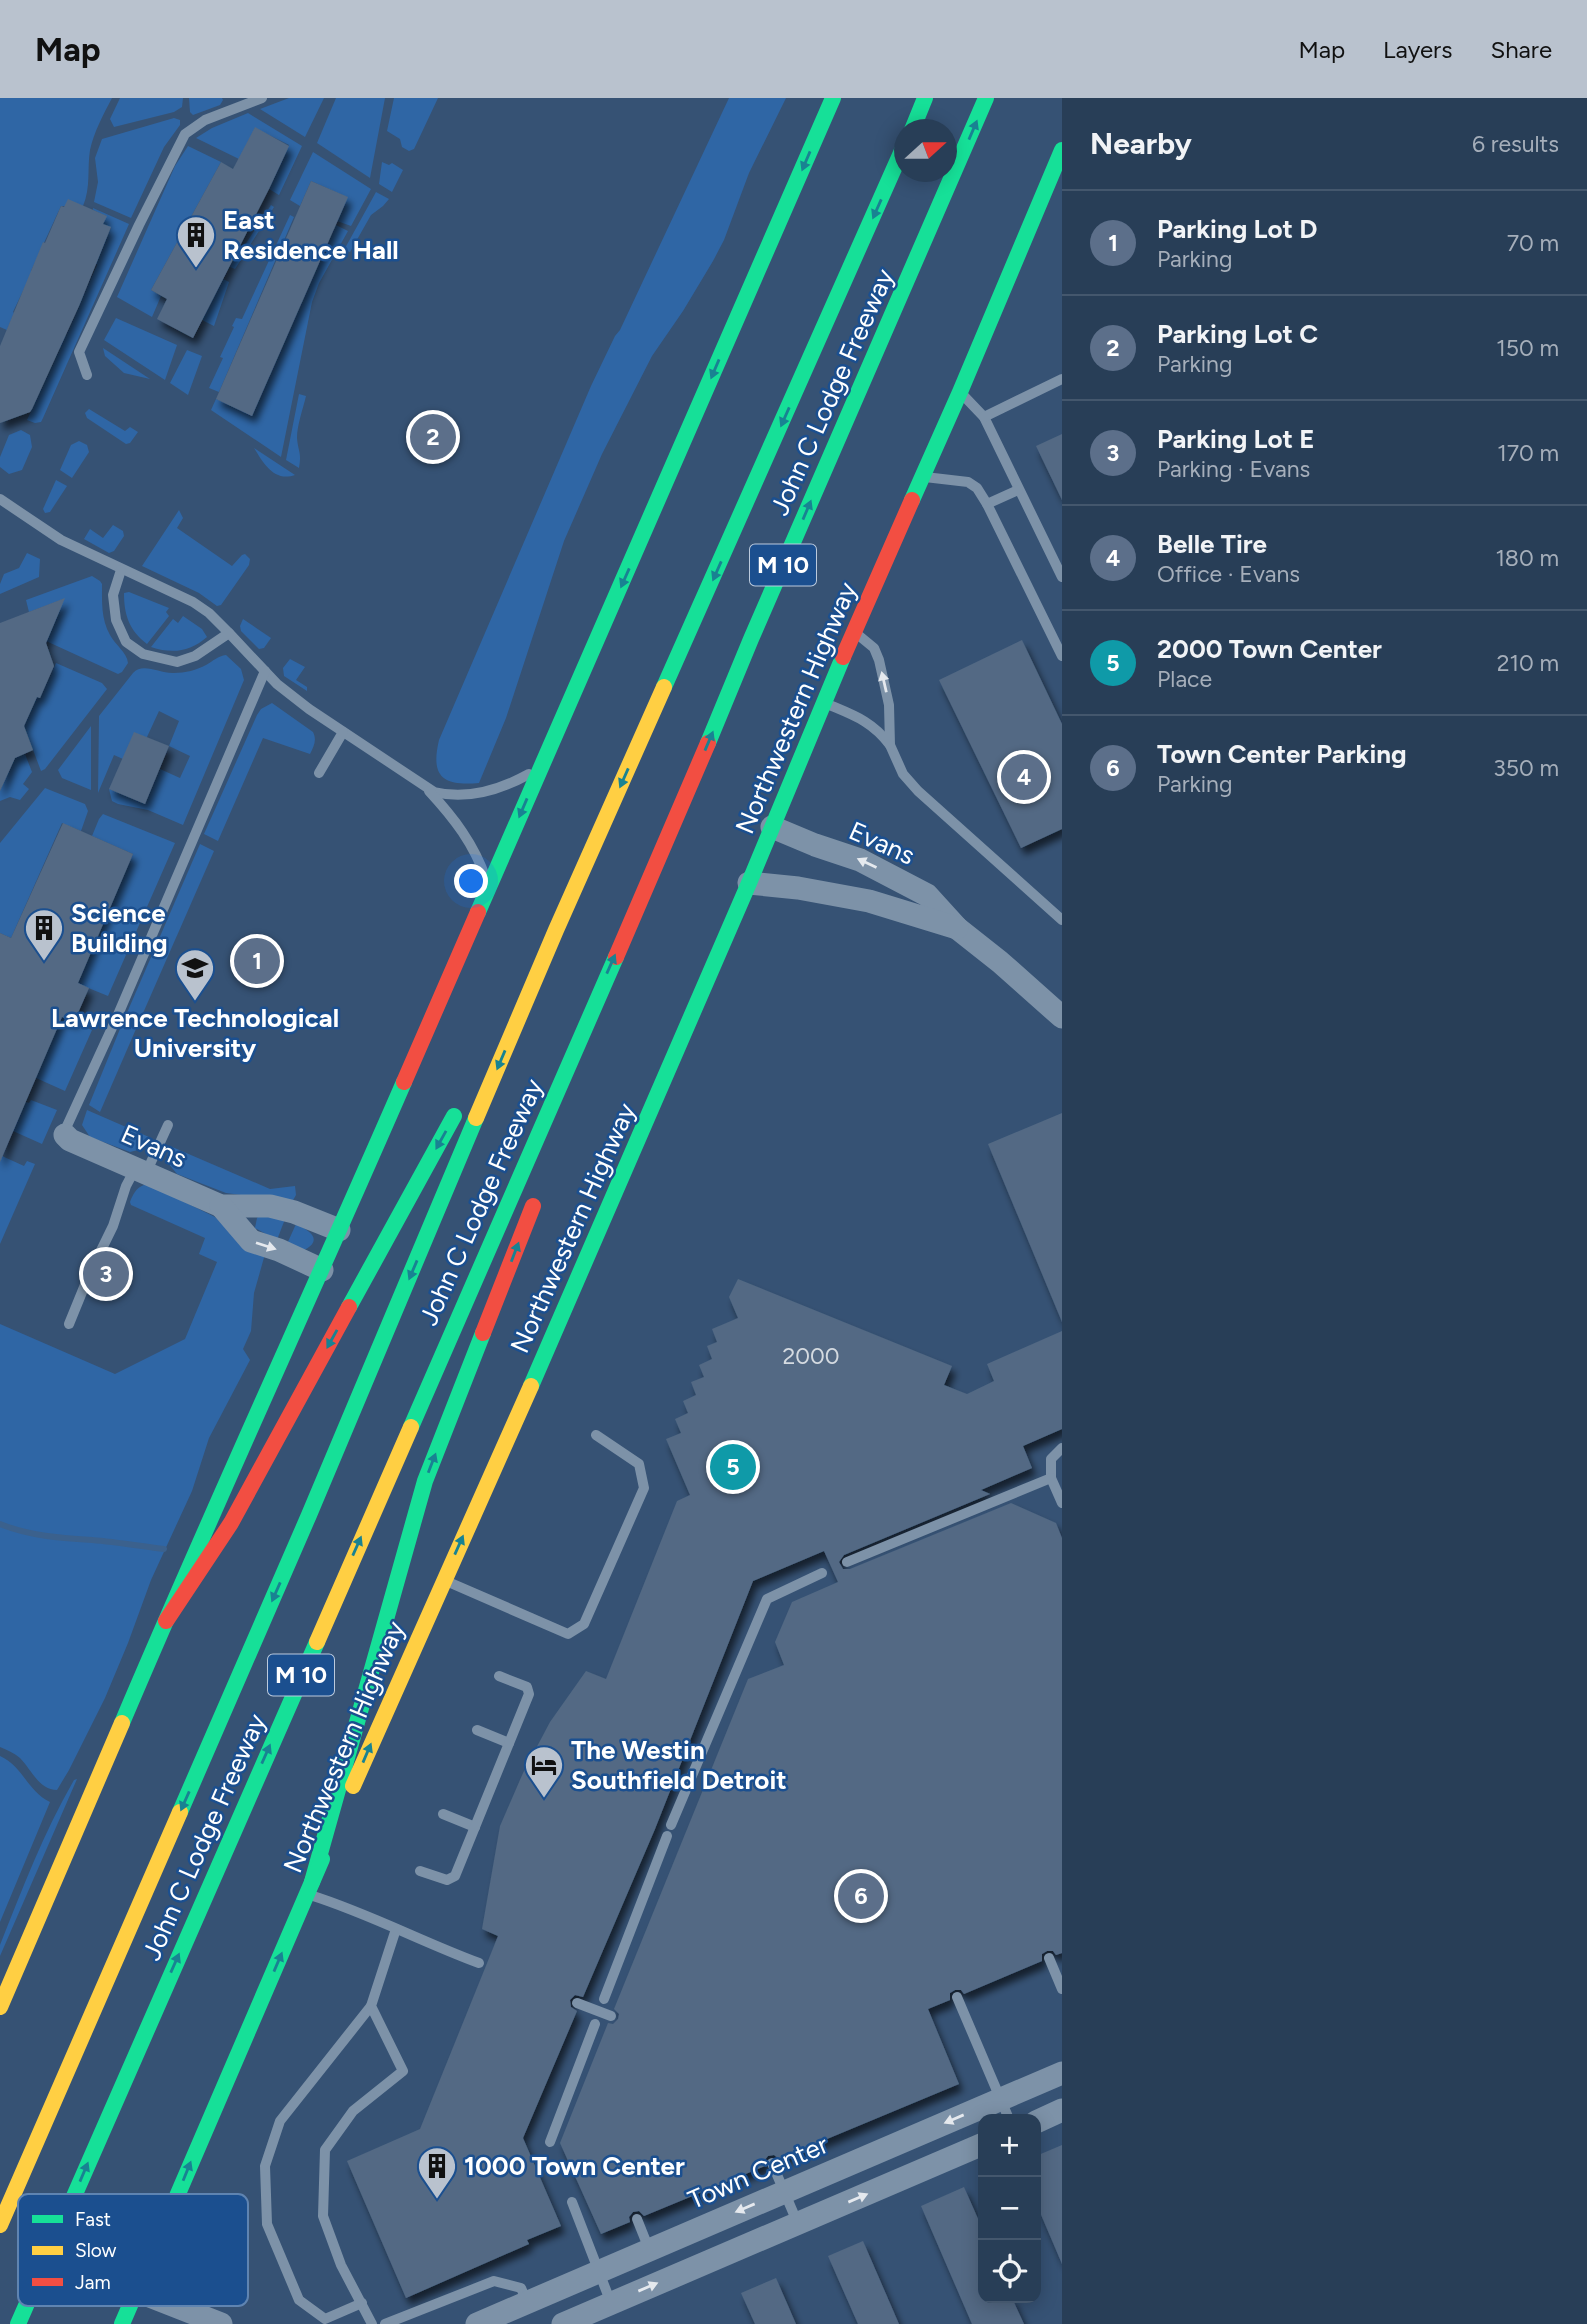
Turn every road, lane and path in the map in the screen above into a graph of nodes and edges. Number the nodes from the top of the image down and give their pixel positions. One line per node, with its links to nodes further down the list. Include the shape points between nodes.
1 (262, 98): 8 (lane, via 205,120 185,134 79,352)
2 (833, 98): 25 (main road, one-way to 25)
3 (925, 98): 5 (main road)
4 (986, 98): 35 (main road, John C Lodge Freeway / M 10, one-way to 4)
5 (916, 119)
6 (1062, 150): 10 (main road, Northwestern Highway)
7 (894, 171): 33 (main road, John C Lodge Freeway / M 10, one-way to 33)
8 (87, 374)
9 (1062, 379): 11 (lane)
10 (960, 393): 11 (lane); 12 (main road, Northwestern Highway)
11 (984, 417): 13 (lane)
12 (922, 477): 15 (lane, via 968,482); 18 (main road, Northwestern Highway)
13 (1018, 490): 15 (lane); 17 (lane)
14 (0, 499): 16 (lane, via 61,540)
15 (987, 504): 20 (lane)
16 (121, 570): 19 (lane, via 193,602); 19 (lane, via 113,595 116,620 126,642 143,654 177,662 195,656)
17 (1062, 577)
18 (854, 630): 22 (main road, Northwestern Highway); 24 (lane, one-way to 18, via 889,705 879,660 874,648)
19 (229, 633): 21 (lane)
20 (1062, 656)
21 (265, 671): 23 (lane); 40 (lane)
22 (824, 703): 24 (lane, via 866,721); 28 (main road, Northwestern Highway)
23 (343, 732): 26 (lane); 27 (lane)
24 (890, 744): 31 (lane, via 903,774 918,790)
25 (540, 768): 27 (lane, via 488,792 456,796); 30 (main road, one-way to 30)
26 (318, 773)
27 (429, 789): 30 (lane, via 460,825)
28 (772, 827): 29 (main road, Northwestern Highway); 32 (street, Evans, one-way to 28, via 927,895 909,884)
29 (749, 883): 32 (street, Evans, via 869,901); 53 (main road, Northwestern Highway, one-way to 29)
30 (488, 888): 44 (main road)
31 (1062, 919)
32 (957, 928): 34 (street, Evans)
33 (556, 930): 36 (main road); 86 (main road, John C Lodge Freeway / M 10, one-way to 86, via 309,1515)
34 (1062, 1017)
35 (584, 1027): 37 (main road); 81 (main road, John C Lodge Freeway / M 10, one-way to 35)
36 (477, 1075)
37 (575, 1092)
38 (463, 1099): 54 (main road, one-way to 54, via 231,1523)
39 (169, 1125): 41 (lane)
40 (65, 1135): 41 (street, Evans)
41 (141, 1171): 43 (street, Evans); 46 (lane, via 126,1186)
42 (537, 1196): 61 (main road, one-way to 42, via 425,1481)
43 (221, 1206): 44 (street, Evans, via 271,1206); 45 (street, Evans, one-way to 45, via 251,1241)
44 (339, 1230): 45 (main road)
45 (322, 1270): 54 (main road)
46 (69, 1324)
47 (596, 1435): 53 (lane, via 639,1464 644,1488 584,1624 568,1634)
48 (1062, 1448): 49 (lane, via 1051,1459)
49 (1051, 1478): 50 (lane); 51 (lane)
50 (1062, 1503)
51 (848, 1562)
52 (822, 1573): 67 (lane, via 768,1599 669,1830)
53 (444, 1580): 61 (main road, Northwestern Highway, one-way to 53)
54 (166, 1620): 70 (main road)
55 (499, 1676): 57 (lane, via 527,1688 529,1694)
56 (477, 1730): 57 (lane)
57 (509, 1743): 59 (lane)
58 (443, 1814): 59 (lane)
59 (475, 1827): 60 (lane, via 455,1876 447,1880)
60 (420, 1871)
61 (310, 1888): 62 (lane); 82 (main road, Northwestern Highway, one-way to 61)
62 (396, 1929): 64 (lane); 69 (lane)
63 (1049, 1958): 65 (lane)
64 (479, 1963)
65 (1062, 1989)
66 (957, 1997): 74 (lane)
67 (604, 1999)
68 (577, 2003): 71 (lane, bridge)
69 (371, 2006): 90 (lane, via 403,2071 353,2111 325,2150 323,2190 323,2216 341,2265); 90 (lane, via 280,2121 265,2166 267,2224 299,2300 325,2319)
70 (0, 2007)
71 (611, 2016)
72 (594, 2024): 77 (lane)
73 (1062, 2073): 74 (street, Town Center)
74 (1005, 2109): 80 (street, Town Center, one-way to 80)
75 (1062, 2110): 76 (street)
76 (1041, 2120)
77 (550, 2142)
78 (978, 2146): 85 (street, one-way to 78)
79 (772, 2163): 80 (lane)
80 (784, 2192): 85 (lane); 87 (street, Town Center, one-way to 87)
81 (75, 2194)
82 (177, 2194)
83 (572, 2202): 88 (lane)
84 (637, 2219): 87 (lane)
85 (798, 2224): 91 (street, one-way to 85)
86 (0, 2225)
87 (649, 2249): 88 (street, Town Center)
88 (598, 2272): 89 (street, Town Center); 91 (lane)
89 (527, 2302): 99 (lane, via 521,2288 494,2281); 100 (street, Town Center)
90 (362, 2303): 98 (lane)
91 (611, 2303): 101 (street)
92 (26, 2306): 95 (main road, John C Lodge Freeway / M 10, one-way to 92)
93 (130, 2306): 96 (main road, Northwestern Highway)
94 (175, 2306): 97 (street)
95 (18, 2324)
96 (122, 2324)
97 (221, 2324)
98 (372, 2324)
99 (385, 2324)
100 (477, 2324)
101 (563, 2324)

